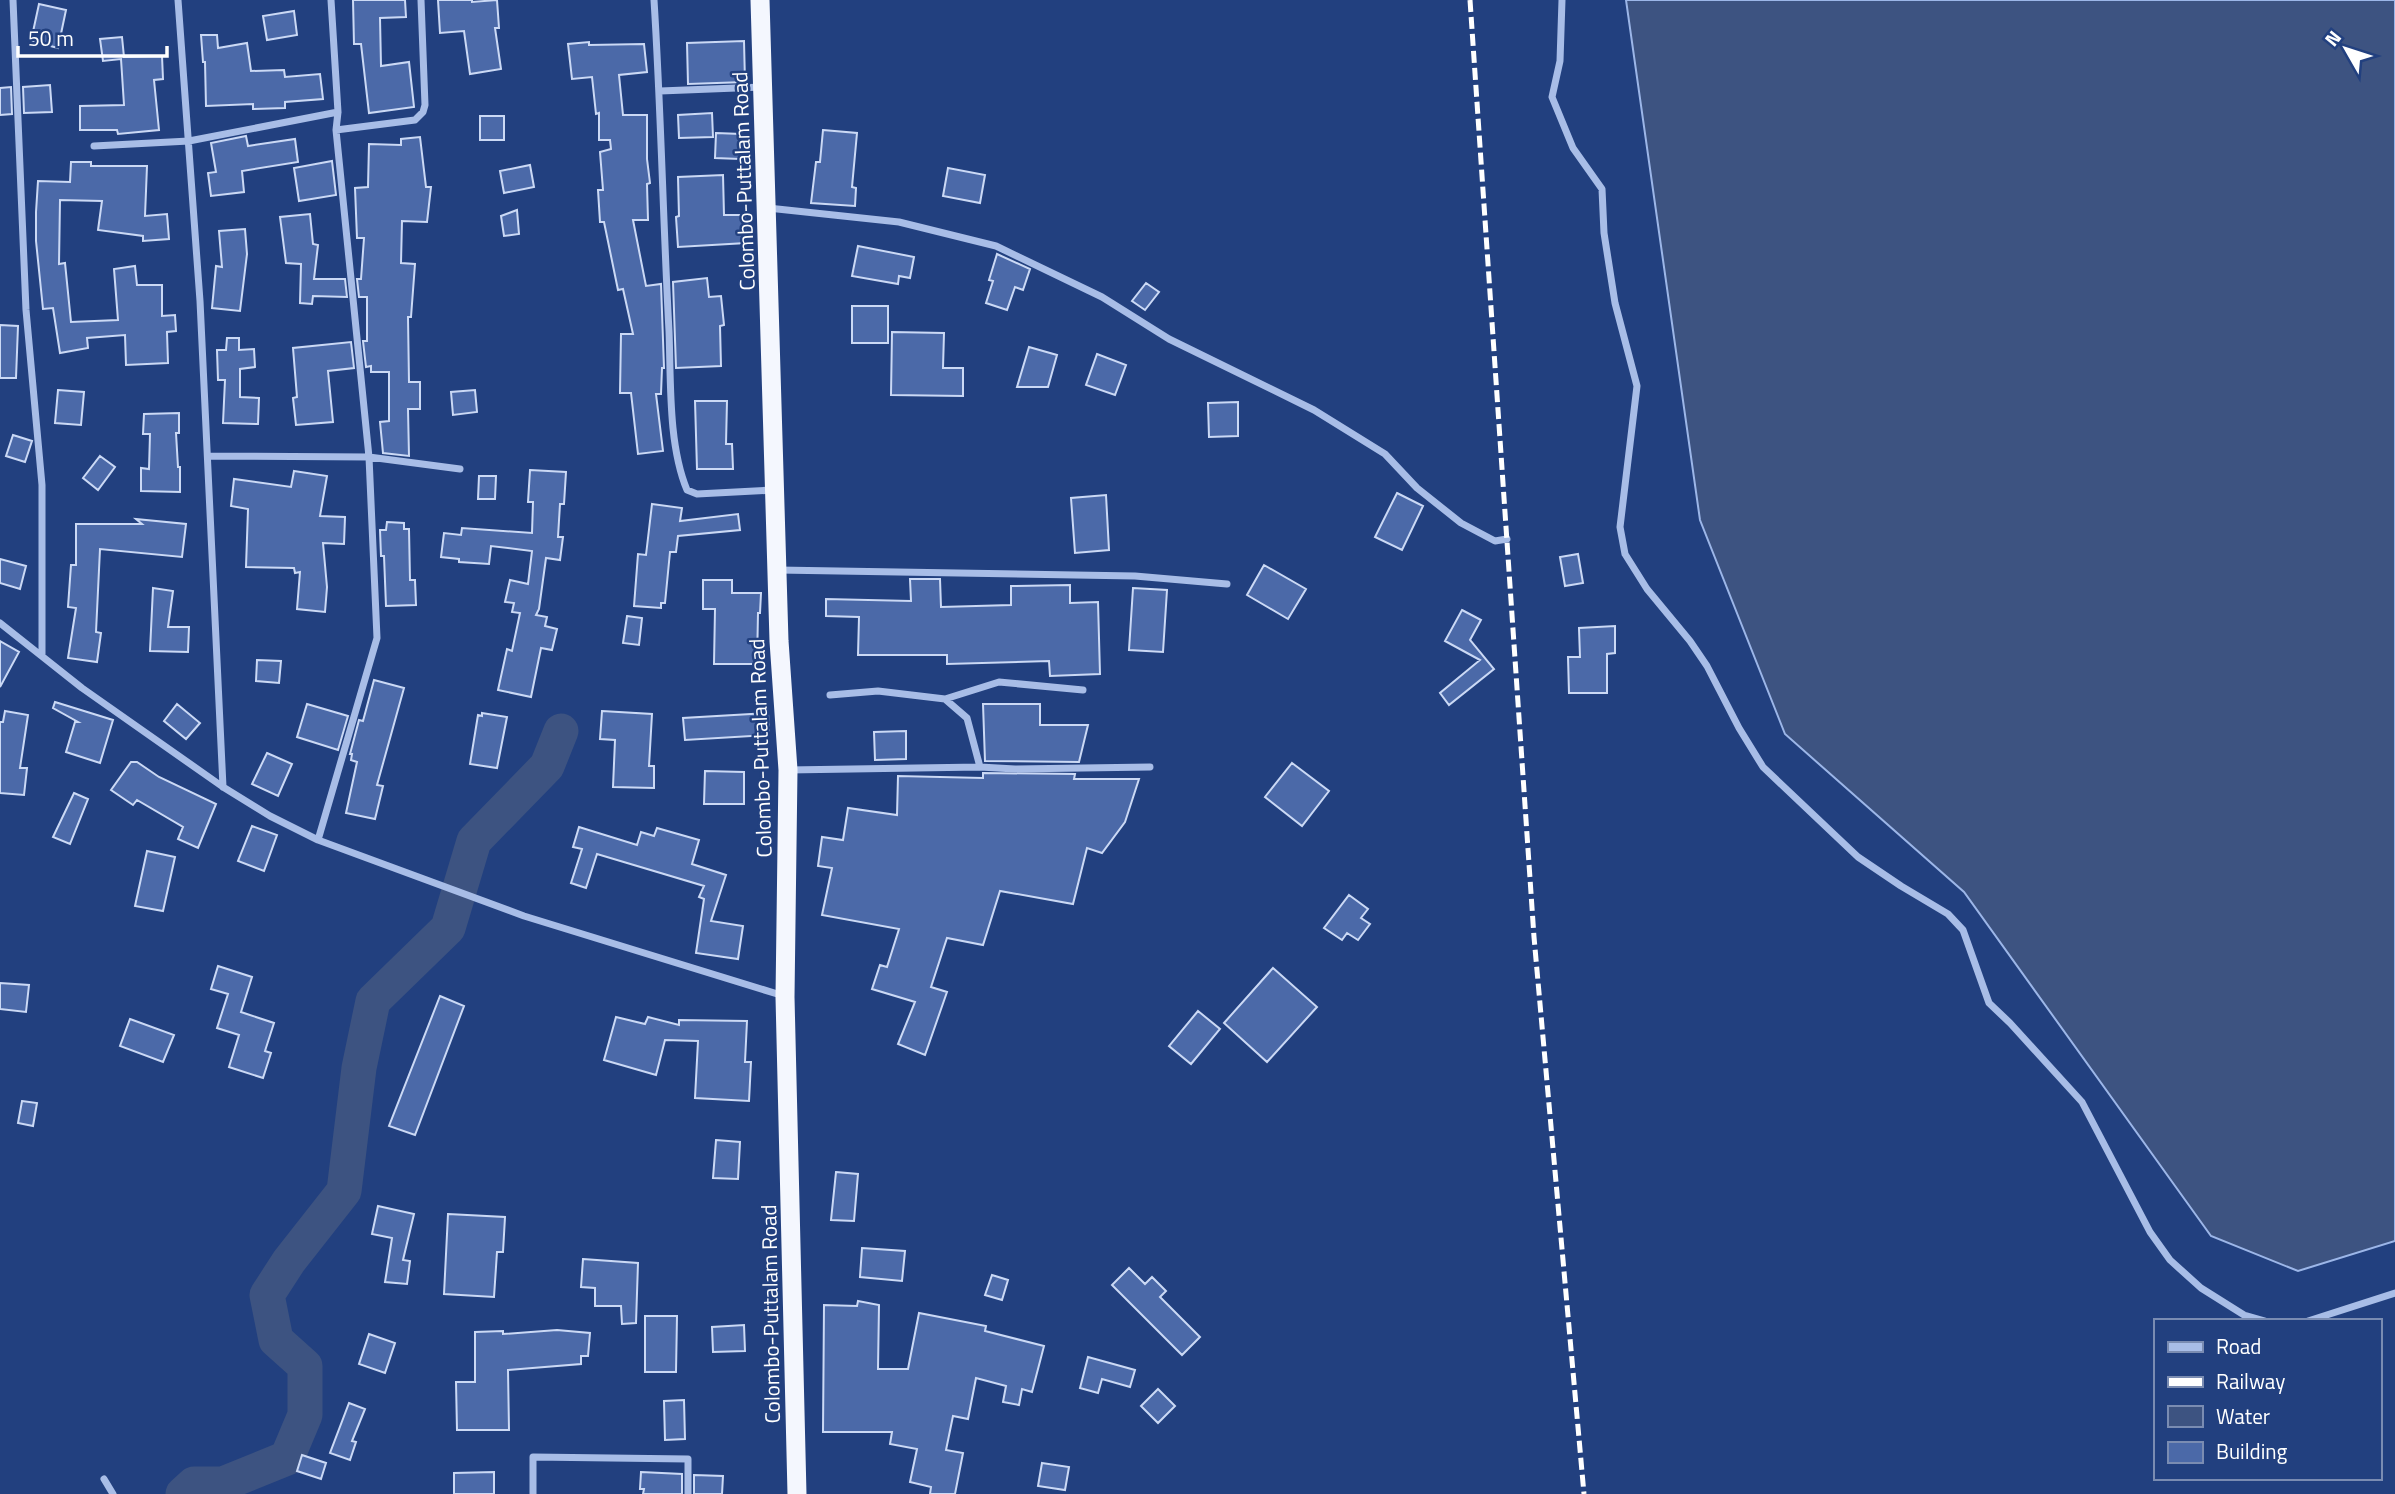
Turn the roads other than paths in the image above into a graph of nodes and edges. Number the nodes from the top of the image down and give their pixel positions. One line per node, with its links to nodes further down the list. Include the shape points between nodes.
1 (13, 0): 23 (street, via 26,310 42,485)
2 (178, 0): 12 (street)
3 (331, 0): 10 (street)
4 (421, 0): 11 (street, via 423,112 415,120)
5 (654, 0): 9 (street)
6 (760, 0): 8 (highway, Colombo-Puttalam Road)
7 (1562, 0): 34 (street, via 1560,61 1552,97 1573,148 1602,189 1615,303 1637,386 1620,527 1626,554 1707,666 1763,767 1858,857 1948,915 1963,930 1989,1003 2082,1102 2150,1232 2170,1260 2212,1295)
8 (763, 87): 9 (street); 14 (highway, Colombo-Puttalam Road)
9 (660, 91): 18 (street, via 673,422 682,478 687,490 696,494)
10 (338, 112): 11 (street); 12 (street)
11 (336, 130): 16 (street)
12 (189, 141): 13 (street); 15 (street)
13 (94, 146)
14 (767, 208): 18 (highway, Colombo-Puttalam Road); 19 (street, via 899,222 996,246 1314,410 1385,454 1417,488 1461,523 1495,541)
15 (208, 456): 16 (street); 30 (street)
16 (369, 457): 17 (street); 31 (street, via 377,638)
17 (460, 469)
18 (775, 489): 20 (highway, Colombo-Puttalam Road)
19 (1507, 539)
20 (777, 570): 21 (street, via 1135,576); 29 (highway, Colombo-Puttalam Road)
21 (1227, 584)
22 (0, 623): 23 (street)
23 (41, 656): 30 (street)
24 (1083, 690): 26 (street, via 999,682)
25 (830, 695): 26 (street, via 878,691)
26 (945, 699): 27 (street, via 967,718)
27 (980, 767): 28 (street); 29 (street)
28 (1150, 767)
29 (788, 770): 32 (highway, Colombo-Puttalam Road)
30 (223, 787): 31 (street)
31 (318, 840): 32 (street, via 524,916)
32 (785, 997): 40 (highway, Colombo-Puttalam Road)
33 (2395, 1293): 35 (street)
34 (2258, 1319)
35 (2314, 1319)
36 (104, 1479): 37 (street)
37 (113, 1494)
38 (533, 1494): 39 (street, via 533,1457 546,1457 688,1459)
39 (688, 1494)
40 (797, 1494)

